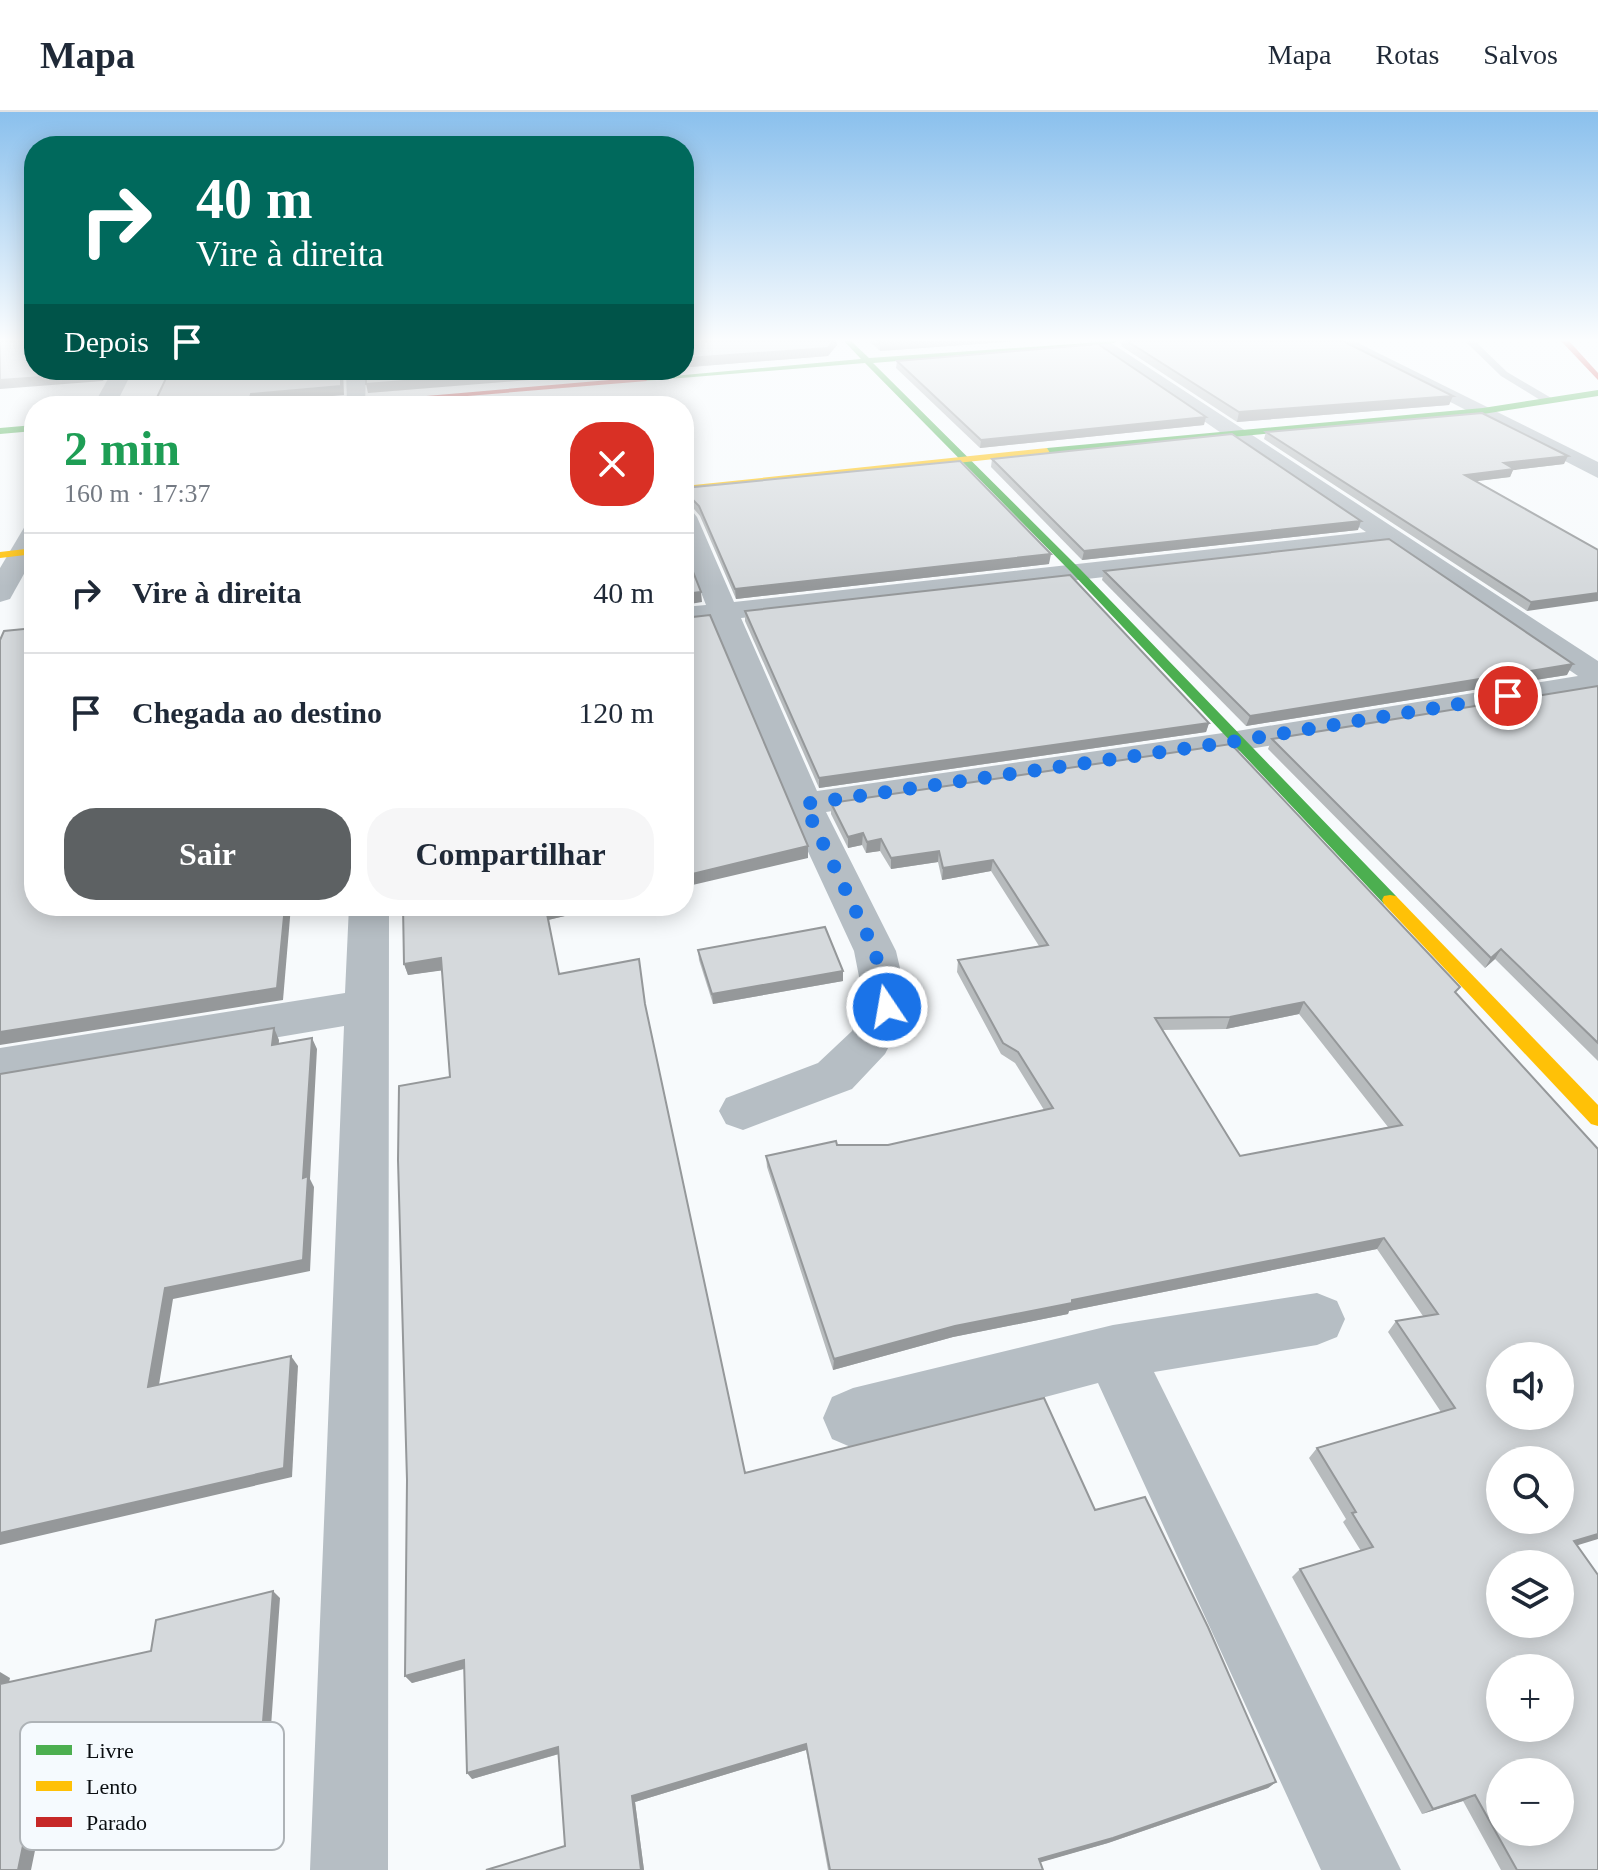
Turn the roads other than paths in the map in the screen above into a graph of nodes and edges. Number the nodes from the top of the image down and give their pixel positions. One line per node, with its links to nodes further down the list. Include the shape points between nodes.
1 (929, 423): 8 (street)
2 (1220, 423): 7 (street)
3 (1340, 423): 7 (street)
4 (1506, 423): 9 (street)
5 (24, 429): 6 (street)
6 (0, 431)
7 (1233, 432): 8 (street); 11 (street)
8 (966, 460): 10 (street); 14 (street)
9 (1598, 471)
10 (694, 488)
11 (1391, 537): 14 (street); 18 (street)
12 (694, 540): 16 (street)
13 (22, 547): 15 (street)
14 (1076, 571): 16 (street); 20 (street)
15 (0, 593)
16 (724, 611): 17 (street); 21 (street)
17 (694, 615)
18 (1598, 675)
19 (1598, 682): 20 (street)
20 (1237, 741): 21 (street); 26 (street)
21 (804, 804): 25 (street, via 875,951 887,1007 869,1042 835,1076)
22 (369, 916): 23 (street)
23 (367, 1006): 24 (street); 30 (street)
24 (0, 1066)
25 (743, 1111)
26 (1598, 1118)
27 (1317, 1319): 28 (street)
28 (1113, 1352): 29 (street); 31 (street)
29 (853, 1418)
30 (349, 1870)
31 (1362, 1870)

